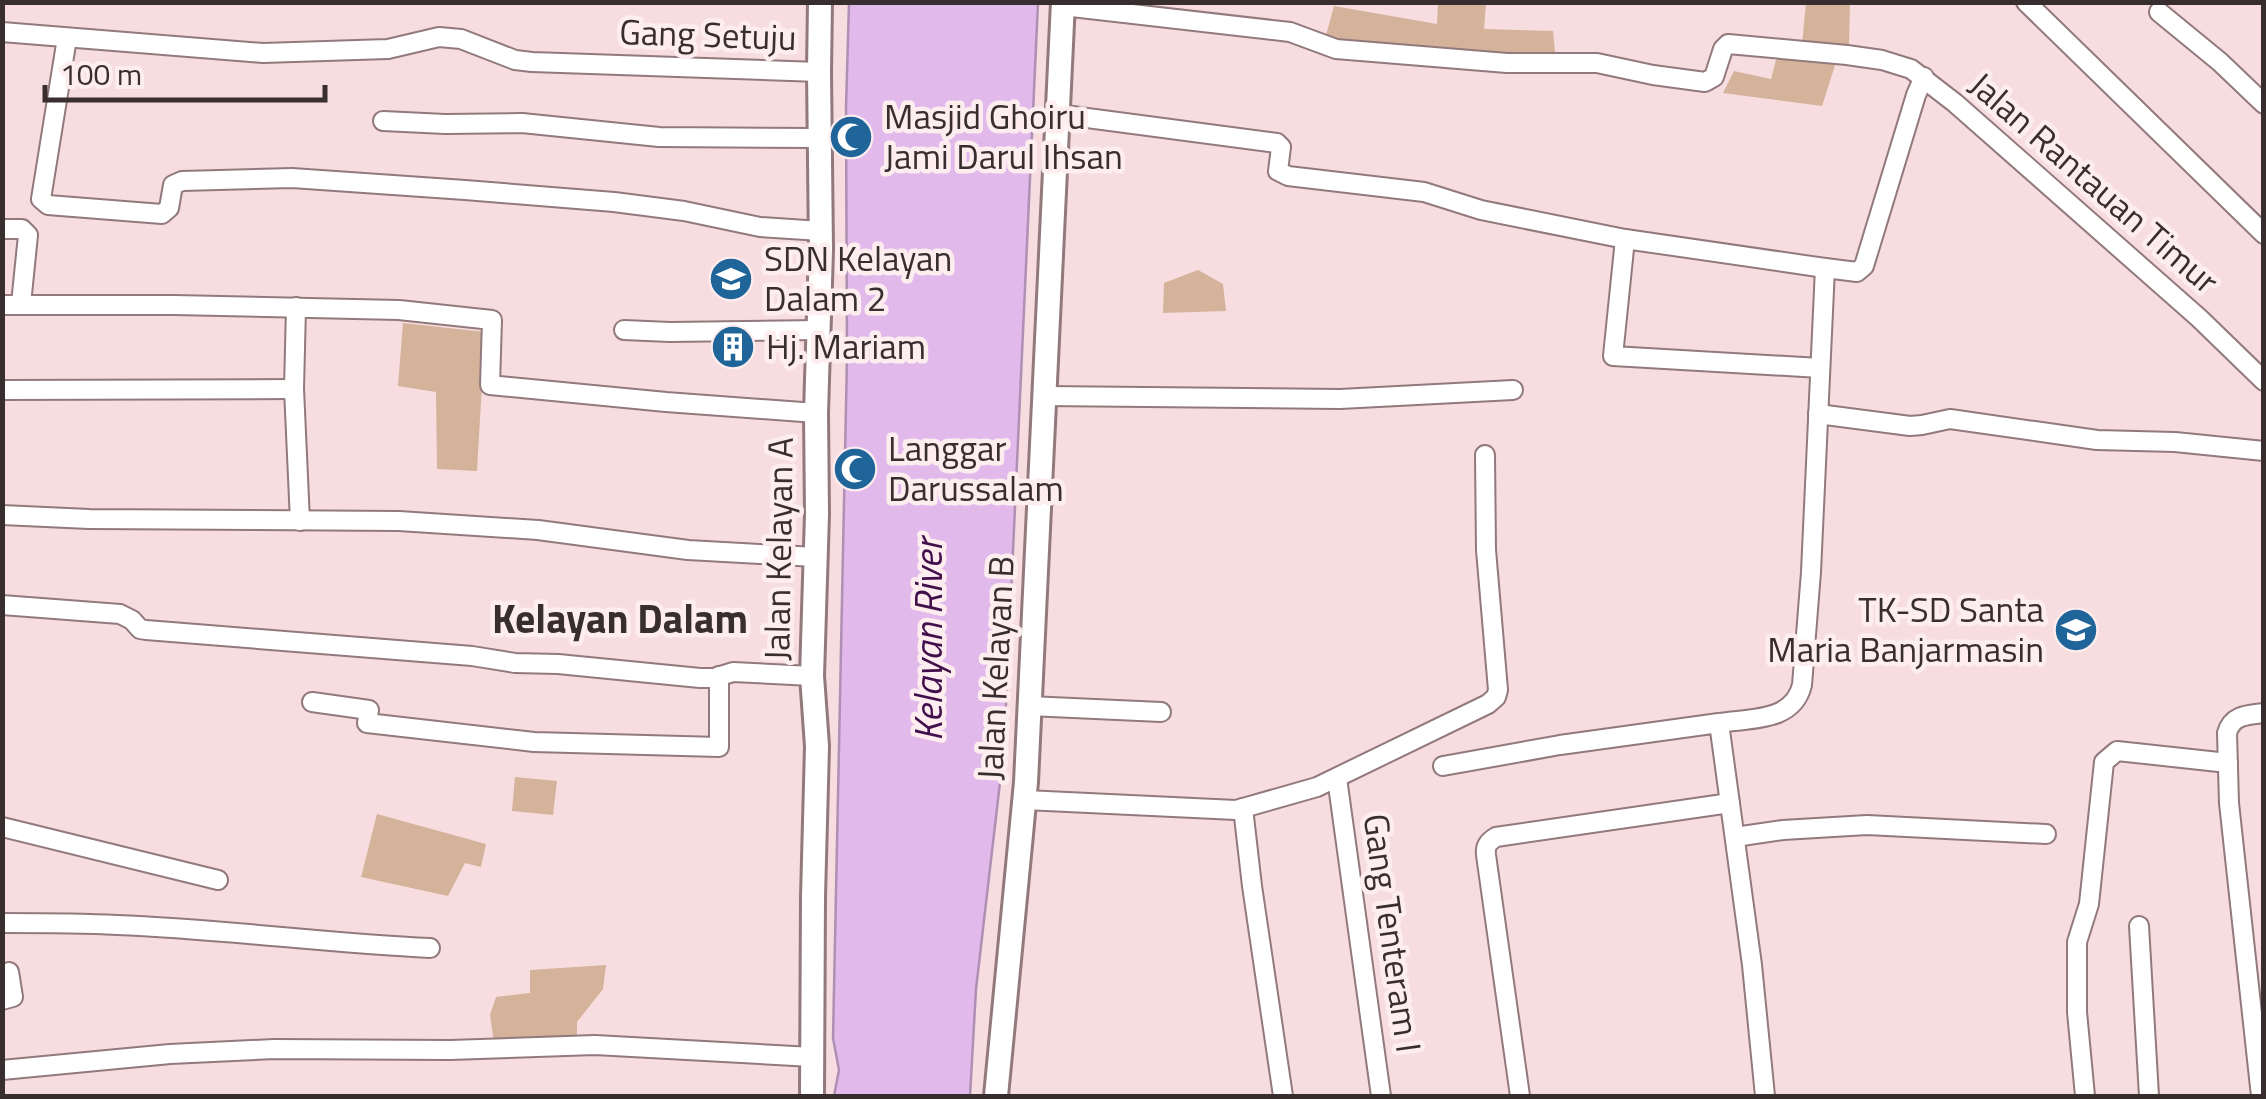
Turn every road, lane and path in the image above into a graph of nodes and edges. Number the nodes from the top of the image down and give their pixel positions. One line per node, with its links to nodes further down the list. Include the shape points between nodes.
1 (820, 2): 7 (street, Jalan Kelayan A)
2 (2026, 2): 15 (street)
3 (1063, 4): 8 (street, via 1290,32 1336,49 1597,64 1704,82 1714,76 1728,44 1882,60); 10 (street, Jalan Kelayan B)
4 (2159, 12): 9 (street)
5 (2, 32): 6 (street, Gang Setuju)
6 (68, 38): 7 (street, Gang Setuju, via 263,53 388,48 439,37 532,62); 14 (street, via 42,199 48,205 162,214 177,182 292,178 614,202)
7 (818, 72): 12 (street, Jalan Kelayan A)
8 (1924, 77): 17 (street, via 1864,266 1857,272); 23 (street, Jalan Rantauan Timur)
9 (2264, 104)
10 (1057, 114): 16 (street, via 1278,143 1278,171 1284,175 1424,192); 27 (street, Jalan Kelayan B)
11 (383, 121): 12 (street, via 522,122 659,137)
12 (820, 138): 14 (street, Jalan Kelayan A)
13 (2, 229): 18 (street, via 28,235)
14 (821, 231): 21 (street, Jalan Kelayan A)
15 (2264, 234)
16 (1625, 239): 17 (street); 22 (street, via 1613,356)
17 (1825, 268): 22 (street)
18 (12, 305): 19 (street)
19 (296, 307): 24 (street); 28 (street, via 492,320 490,385)
20 (624, 330): 21 (street)
21 (819, 330): 28 (street, Jalan Kelayan A)
22 (1820, 368): 29 (street)
23 (2264, 380)
24 (294, 389): 25 (street); 33 (street)
25 (2, 390)
26 (1513, 390): 27 (street, via 1340,399)
27 (1044, 396): 39 (street, Jalan Kelayan B)
28 (816, 412): 34 (street, Jalan Kelayan A)
29 (1818, 414): 30 (street, via 1910,426 1950,419 2096,440); 42 (street, via 1799,698 1777,714)
30 (2264, 451)
31 (1486, 455): 45 (street, via 1496,697)
32 (2, 515): 33 (street)
33 (300, 521): 34 (street, via 538,530 688,550)
34 (815, 557): 37 (street, Jalan Kelayan A)
35 (2, 605): 36 (street, via 120,614 146,630)
36 (719, 676): 37 (street); 38 (street, via 719,748 486,738 368,723 369,710)
37 (812, 676): 58 (street, Jalan Kelayan A)
38 (312, 702)
39 (1029, 706): 40 (street); 46 (street, Jalan Kelayan B)
40 (1162, 712)
41 (2264, 713): 43 (street, via 2230,724)
42 (1719, 723): 44 (street); 47 (street)
43 (2228, 763): 66 (street, via 2117,751 2104,762 2089,904 2078,942); 68 (street)
44 (1443, 766)
45 (1337, 778): 48 (street); 63 (street, Gang Tenteram I)
46 (1025, 800): 48 (street); 61 (street, Jalan Kelayan B)
47 (1730, 803): 51 (street); 64 (street, via 1489,842)
48 (1244, 808): 62 (street)
49 (2, 827): 52 (street)
50 (2046, 834): 51 (street, via 1867,825)
51 (1735, 838): 65 (street)
52 (218, 880)
53 (2, 922): 55 (street)
54 (2139, 926): 67 (street)
55 (430, 948)
56 (9, 972): 57 (street, via 13,997)
57 (2, 1000)
58 (812, 1057): 59 (street, via 595,1045 274,1049); 60 (street, Jalan Kelayan A)
59 (2, 1070)
60 (812, 1096)
61 (996, 1096)
62 (1283, 1096)
63 (1381, 1096)
64 (1520, 1096)
65 (1766, 1096)
66 (2084, 1096)
67 (2148, 1096)
68 (2257, 1096)

